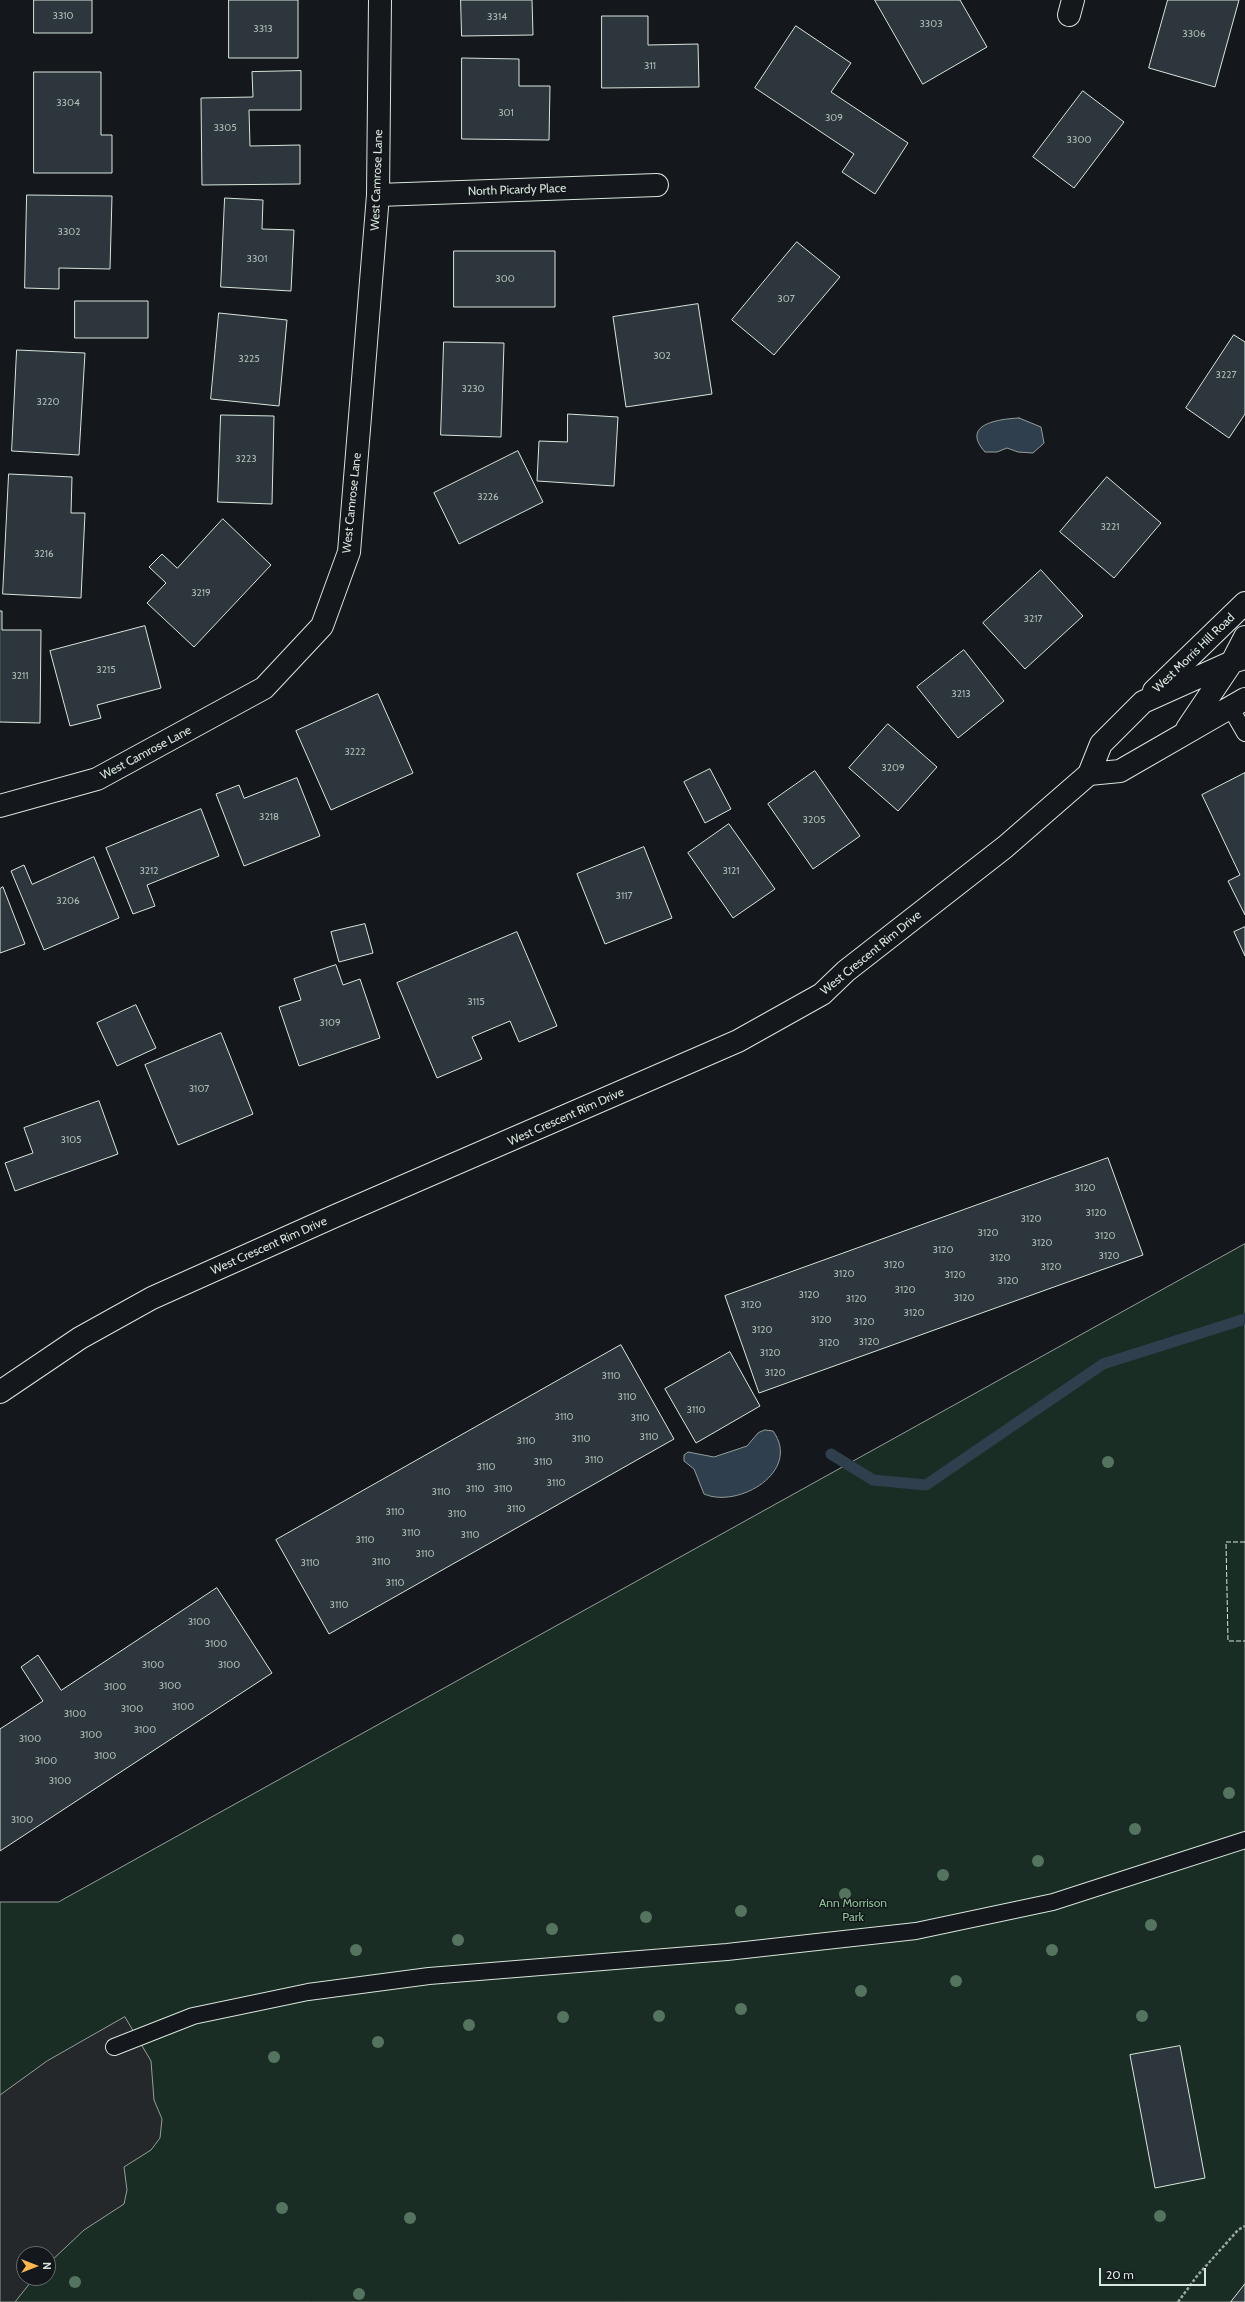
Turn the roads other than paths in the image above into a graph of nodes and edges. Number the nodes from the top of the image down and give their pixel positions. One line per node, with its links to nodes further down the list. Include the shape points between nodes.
1 (380, 0): 3 (street, West Camrose Lane)
2 (657, 185): 3 (street, North Picardy Place)
3 (378, 194): 12 (street, West Camrose Lane, via 349,552 322,626 264,688 97,779)
4 (1245, 603): 7 (street, West Morris Hill Road)
5 (1245, 637): 6 (street, West Morris Hill Road)
6 (1238, 660): 7 (street, West Crescent Rim Drive); 10 (street, West Morris Hill Road)
7 (1143, 702): 11 (street, West Crescent Rim Drive, via 1101,744)
8 (1238, 703): 9 (lane); 10 (street)
9 (1245, 733)
10 (1184, 734): 11 (street, via 1120,771)
11 (1089, 774): 13 (street, West Crescent Rim Drive, via 1004,846 846,971 822,994 738,1041 152,1298 80,1338)
12 (0, 806)
13 (0, 1392)
14 (1245, 1840): 15 (lane, via 1053,1902 916,1931 727,1952 429,1976 308,1992 193,2016)
15 (114, 2047)

